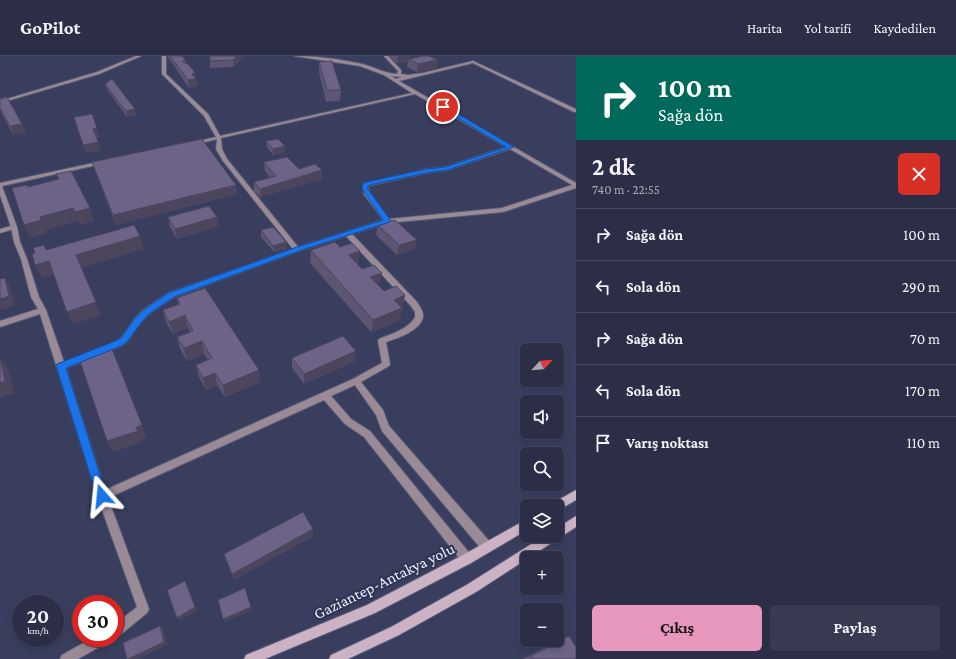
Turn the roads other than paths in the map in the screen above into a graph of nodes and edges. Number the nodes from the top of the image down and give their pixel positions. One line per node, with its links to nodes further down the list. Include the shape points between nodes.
1 (139, 56): 10 (street, via 98,73)
2 (164, 56): 12 (street, via 164,74 206,115)
3 (296, 56): 5 (street, via 361,65)
4 (386, 56): 6 (street, via 400,71)
5 (386, 74): 6 (street); 8 (street)
6 (399, 74): 7 (street)
7 (409, 76): 8 (street); 11 (street, via 473,62)
8 (396, 80): 9 (street)
9 (416, 93): 12 (street); 14 (street)
10 (0, 102)
11 (576, 111)
12 (219, 138): 13 (street); 22 (street, via 219,149 225,160)
13 (191, 144)
14 (511, 147): 16 (street); 18 (street, via 446,169 365,185 367,194)
15 (110, 161): 17 (street)
16 (576, 185): 18 (street, via 503,210)
17 (0, 186): 19 (street)
18 (387, 221): 21 (street)
19 (14, 227): 20 (lane); 23 (street, via 35,297)
20 (0, 231)
21 (347, 233): 22 (street); 26 (street, via 414,304 420,317 410,328 382,341 386,364)
22 (297, 250): 25 (street, via 171,295 146,312 118,344)
23 (42, 310): 24 (street); 25 (street)
24 (0, 324)
25 (61, 366): 29 (street)
26 (356, 381): 27 (street); 35 (street, via 380,413 385,428)
27 (325, 395): 29 (street); 36 (street, via 340,415 352,426 367,434)
28 (576, 495): 30 (main road)
29 (102, 496): 37 (street, via 143,609)
30 (564, 502)
31 (576, 521): 33 (main road)
32 (520, 528): 35 (main road, Gaziantep-Antakya yolu)
33 (564, 529)
34 (543, 543): 41 (main road, via 395,632)
35 (487, 547): 36 (main road, Gaziantep-Antakya yolu)
36 (467, 559): 40 (main road, Gaziantep-Antakya yolu, via 371,609)
37 (124, 625)
38 (88, 647): 39 (street)
39 (66, 659)
40 (250, 659)
41 (335, 659)

